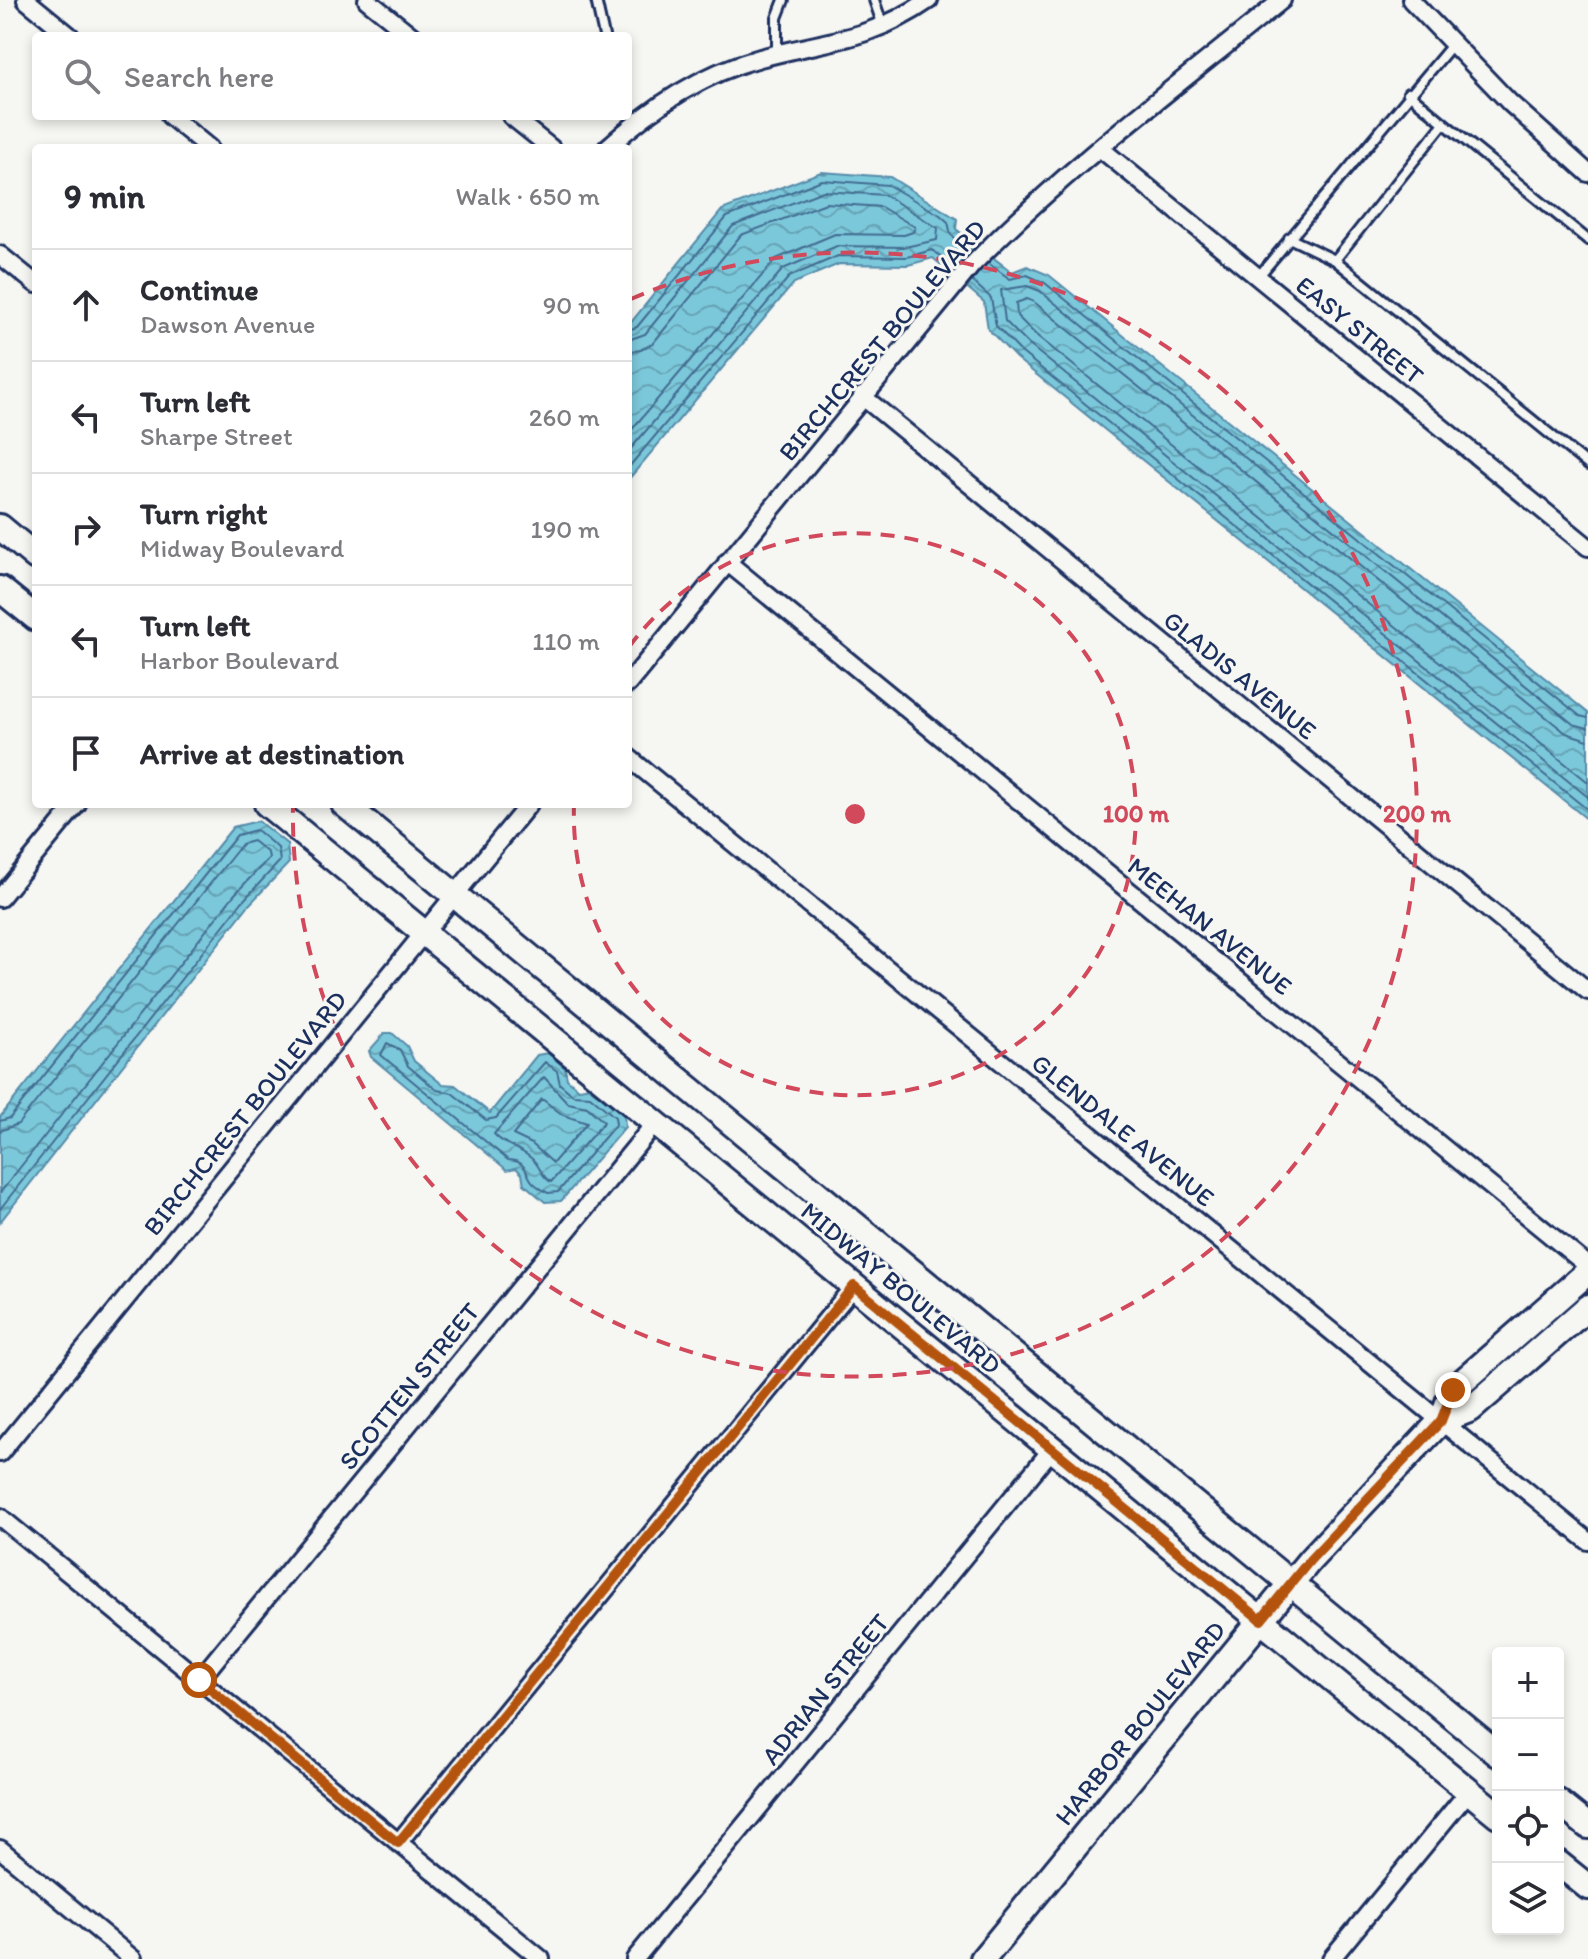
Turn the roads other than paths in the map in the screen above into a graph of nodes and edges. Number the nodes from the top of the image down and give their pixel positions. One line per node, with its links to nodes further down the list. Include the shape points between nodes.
1 (26, 0): 10 (street)
2 (367, 0): 11 (street)
3 (596, 0): 12 (lane)
4 (784, 0): 14 (lane, via 777,18)
5 (874, 0): 9 (lane)
6 (929, 0): 9 (street)
7 (1282, 0): 24 (street, BIRCHCREST BOULEVARD)
8 (1411, 0): 13 (street)
9 (884, 27): 14 (street)
10 (65, 32)
11 (407, 32)
12 (603, 32)
13 (1452, 45): 15 (lane); 25 (street)
14 (777, 54): 18 (street, via 699,82)
15 (1408, 93): 20 (lane); 26 (lane)
16 (175, 120): 21 (street)
17 (516, 120): 22 (street)
18 (632, 120)
19 (626, 123): 23 (street)
20 (1444, 123): 27 (lane); 29 (lane)
21 (204, 144)
22 (546, 144)
23 (610, 144)
24 (1101, 149): 30 (street, EASY STREET); 32 (street, BIRCHCREST BOULEVARD, via 1003,233)
25 (1588, 173)
26 (1289, 238): 29 (lane); 30 (lane)
27 (1588, 240)
28 (0, 255): 31 (street)
29 (1335, 260): 33 (lane)
30 (1258, 277): 35 (street, EASY STREET)
31 (32, 281)
32 (862, 396): 37 (street, BIRCHCREST BOULEVARD); 49 (street, GLADIS AVENUE)
33 (1588, 465)
34 (0, 527): 36 (street)
35 (1585, 538)
36 (32, 554)
37 (727, 562): 40 (street, BIRCHCREST BOULEVARD); 51 (street, MEEHAN AVENUE)
38 (0, 589): 39 (street)
39 (32, 615)
40 (632, 679)
41 (632, 760): 54 (street, GLENDALE AVENUE)
42 (74, 808): 47 (street)
43 (272, 808): 48 (street, MIDWAY BOULEVARD)
44 (349, 808): 46 (street, MIDWAY BOULEVARD)
45 (526, 808): 46 (street, BIRCHCREST BOULEVARD)
46 (455, 893): 48 (street, BIRCHCREST BOULEVARD); 59 (street, MIDWAY BOULEVARD)
47 (0, 898)
48 (425, 930): 50 (street, MIDWAY BOULEVARD); 56 (street, BIRCHCREST BOULEVARD)
49 (1588, 991)
50 (656, 1122): 52 (street, MIDWAY BOULEVARD); 61 (street, SCOTTEN STREET)
51 (1588, 1269): 54 (street, HARBOR BOULEVARD, via 1453,1390)
52 (854, 1286): 55 (street, MIDWAY BOULEVARD); 67 (street)
53 (1588, 1307): 54 (street, HARBOR BOULEVARD, via 1471,1409)
54 (1441, 1421): 58 (street, GLENDALE AVENUE); 59 (street, HARBOR BOULEVARD)
55 (1052, 1449): 60 (street, MIDWAY BOULEVARD); 73 (street, ADRIAN STREET)
56 (0, 1453)
57 (0, 1517): 61 (street)
58 (1588, 1541)
59 (1291, 1583): 60 (street, HARBOR BOULEVARD); 62 (street, MIDWAY BOULEVARD)
60 (1261, 1620): 63 (street, MIDWAY BOULEVARD); 74 (street, HARBOR BOULEVARD)
61 (199, 1680): 67 (street)
62 (1492, 1749)
63 (1469, 1791): 65 (street, MIDWAY BOULEVARD); 75 (street)
64 (1564, 1807): 66 (street)
65 (1492, 1810)
66 (1588, 1826)
67 (398, 1843): 72 (street)
68 (0, 1849): 71 (street)
69 (1564, 1868): 70 (street)
70 (1588, 1887)
71 (133, 1959)
72 (541, 1959)
73 (635, 1959)
74 (983, 1959)
75 (1331, 1959)

